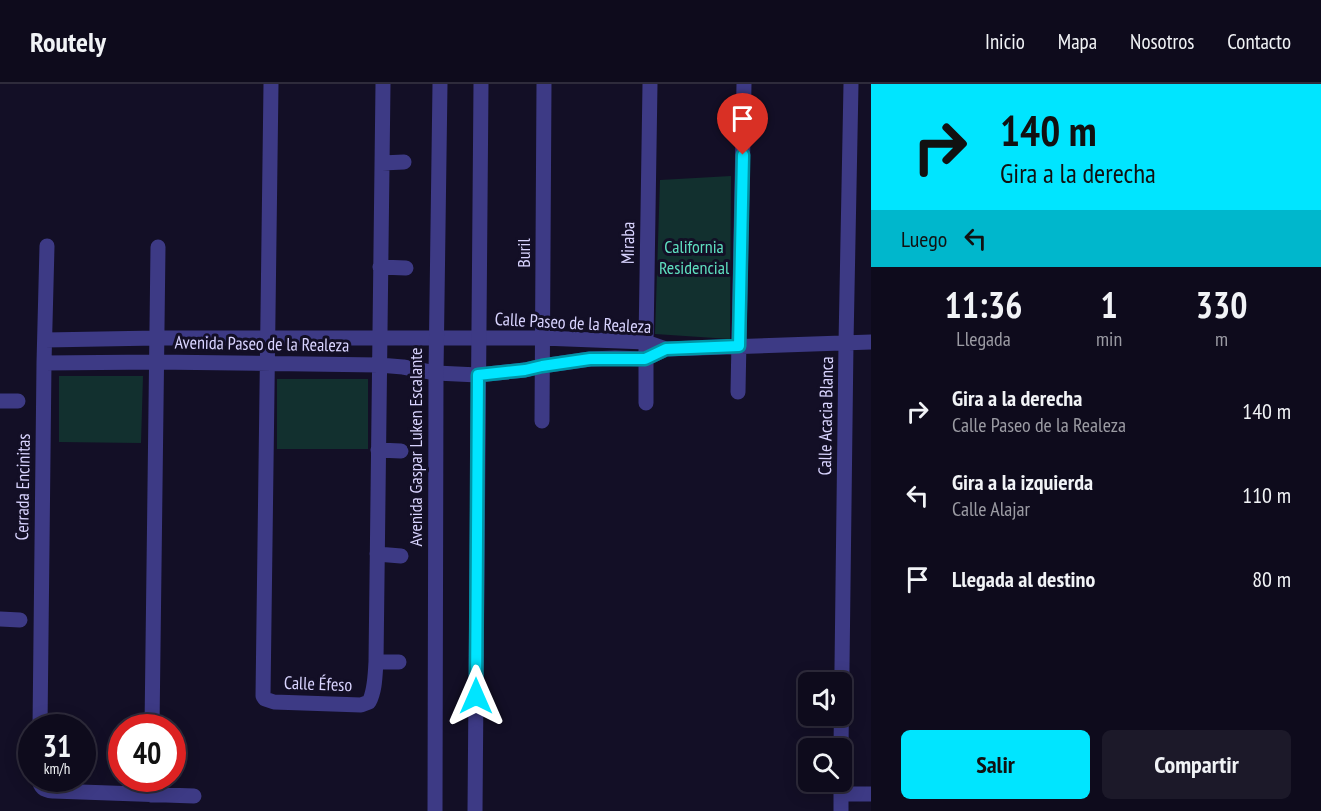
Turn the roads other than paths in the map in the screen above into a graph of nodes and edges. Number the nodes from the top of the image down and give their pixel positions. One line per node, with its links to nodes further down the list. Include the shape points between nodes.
1 (271, 84): 16 (street)
2 (383, 84): 10 (street, Calle Éfeso)
3 (440, 84): 19 (street, Avenida Gaspar Luken Escalante)
4 (481, 84): 20 (street)
5 (544, 84): 18 (street, Buril)
6 (650, 84): 22 (street, Miraba)
7 (744, 84): 25 (street)
8 (851, 84): 24 (street, Calle Acacia Blanca)
9 (404, 162): 10 (street)
10 (382, 163): 13 (street, Calle Éfeso)
11 (47, 246): 21 (street, Cerrada Encinitas)
12 (158, 247): 15 (street)
13 (380, 267): 14 (street); 17 (street, Calle Éfeso)
14 (405, 268)
15 (157, 338): 16 (street, Avenida Paseo de la Realeza); 21 (street, Avenida Paseo de la Realeza); 28 (street)
16 (267, 338): 17 (street, Avenida Paseo de la Realeza); 29 (street)
17 (379, 338): 19 (street, Avenida Paseo de la Realeza); 31 (street, Calle Éfeso)
18 (542, 338): 20 (street, Calle Paseo de la Realeza); 22 (street, Calle Paseo de la Realeza); 32 (street, Buril)
19 (437, 339): 20 (street, Avenida Paseo de la Realeza); 33 (street, Avenida Gaspar Luken Escalante)
20 (478, 339): 34 (street)
21 (45, 340): 30 (street, Cerrada Encinitas)
22 (645, 342): 26 (street, Calle Paseo de la Realeza); 27 (street, Miraba)
23 (871, 342): 24 (street, Calle Paseo de la Realeza)
24 (846, 343): 25 (street, Calle Paseo de la Realeza); 50 (street, Calle Acacia Blanca)
25 (739, 346): 26 (street, Calle Paseo de la Realeza); 35 (street)
26 (666, 349): 27 (street, Calle Paseo de la Realeza)
27 (645, 359): 32 (street, Calle Paseo de la Realeza, via 590,359); 38 (street, Miraba)
28 (156, 362): 29 (street, Avenida Paseo de la Realeza); 30 (street, Avenida Paseo de la Realeza); 49 (street)
29 (267, 362): 31 (street, Avenida Paseo de la Realeza); 46 (street, Calle Éfeso, via 263,696 274,702 365,704 373,691)
30 (44, 363): 48 (street, Cerrada Encinitas)
31 (379, 365): 33 (street, Avenida Paseo de la Realeza); 40 (street, Calle Éfeso)
32 (542, 366): 34 (street, Calle Paseo de la Realeza); 39 (street, Buril)
33 (436, 373): 34 (street, Avenida Paseo de la Realeza); 58 (street, Avenida Gaspar Luken Escalante)
34 (478, 375): 59 (street)
35 (738, 392)
36 (0, 401): 37 (street)
37 (18, 401)
38 (646, 403)
39 (542, 421)
40 (378, 450): 41 (street); 42 (street, Calle Éfeso)
41 (401, 450)
42 (377, 555): 43 (street); 46 (street, Calle Éfeso)
43 (401, 556)
44 (0, 619): 45 (street)
45 (20, 620)
46 (376, 662): 47 (street)
47 (399, 662)
48 (40, 714)
49 (152, 714)
50 (842, 738)
51 (852, 790): 55 (street)
52 (73, 792): 56 (street)
53 (151, 792): 56 (street)
54 (841, 792): 60 (street)
55 (871, 794)
56 (151, 795): 57 (street)
57 (194, 796)
58 (435, 811)
59 (475, 811)
60 (841, 811)

